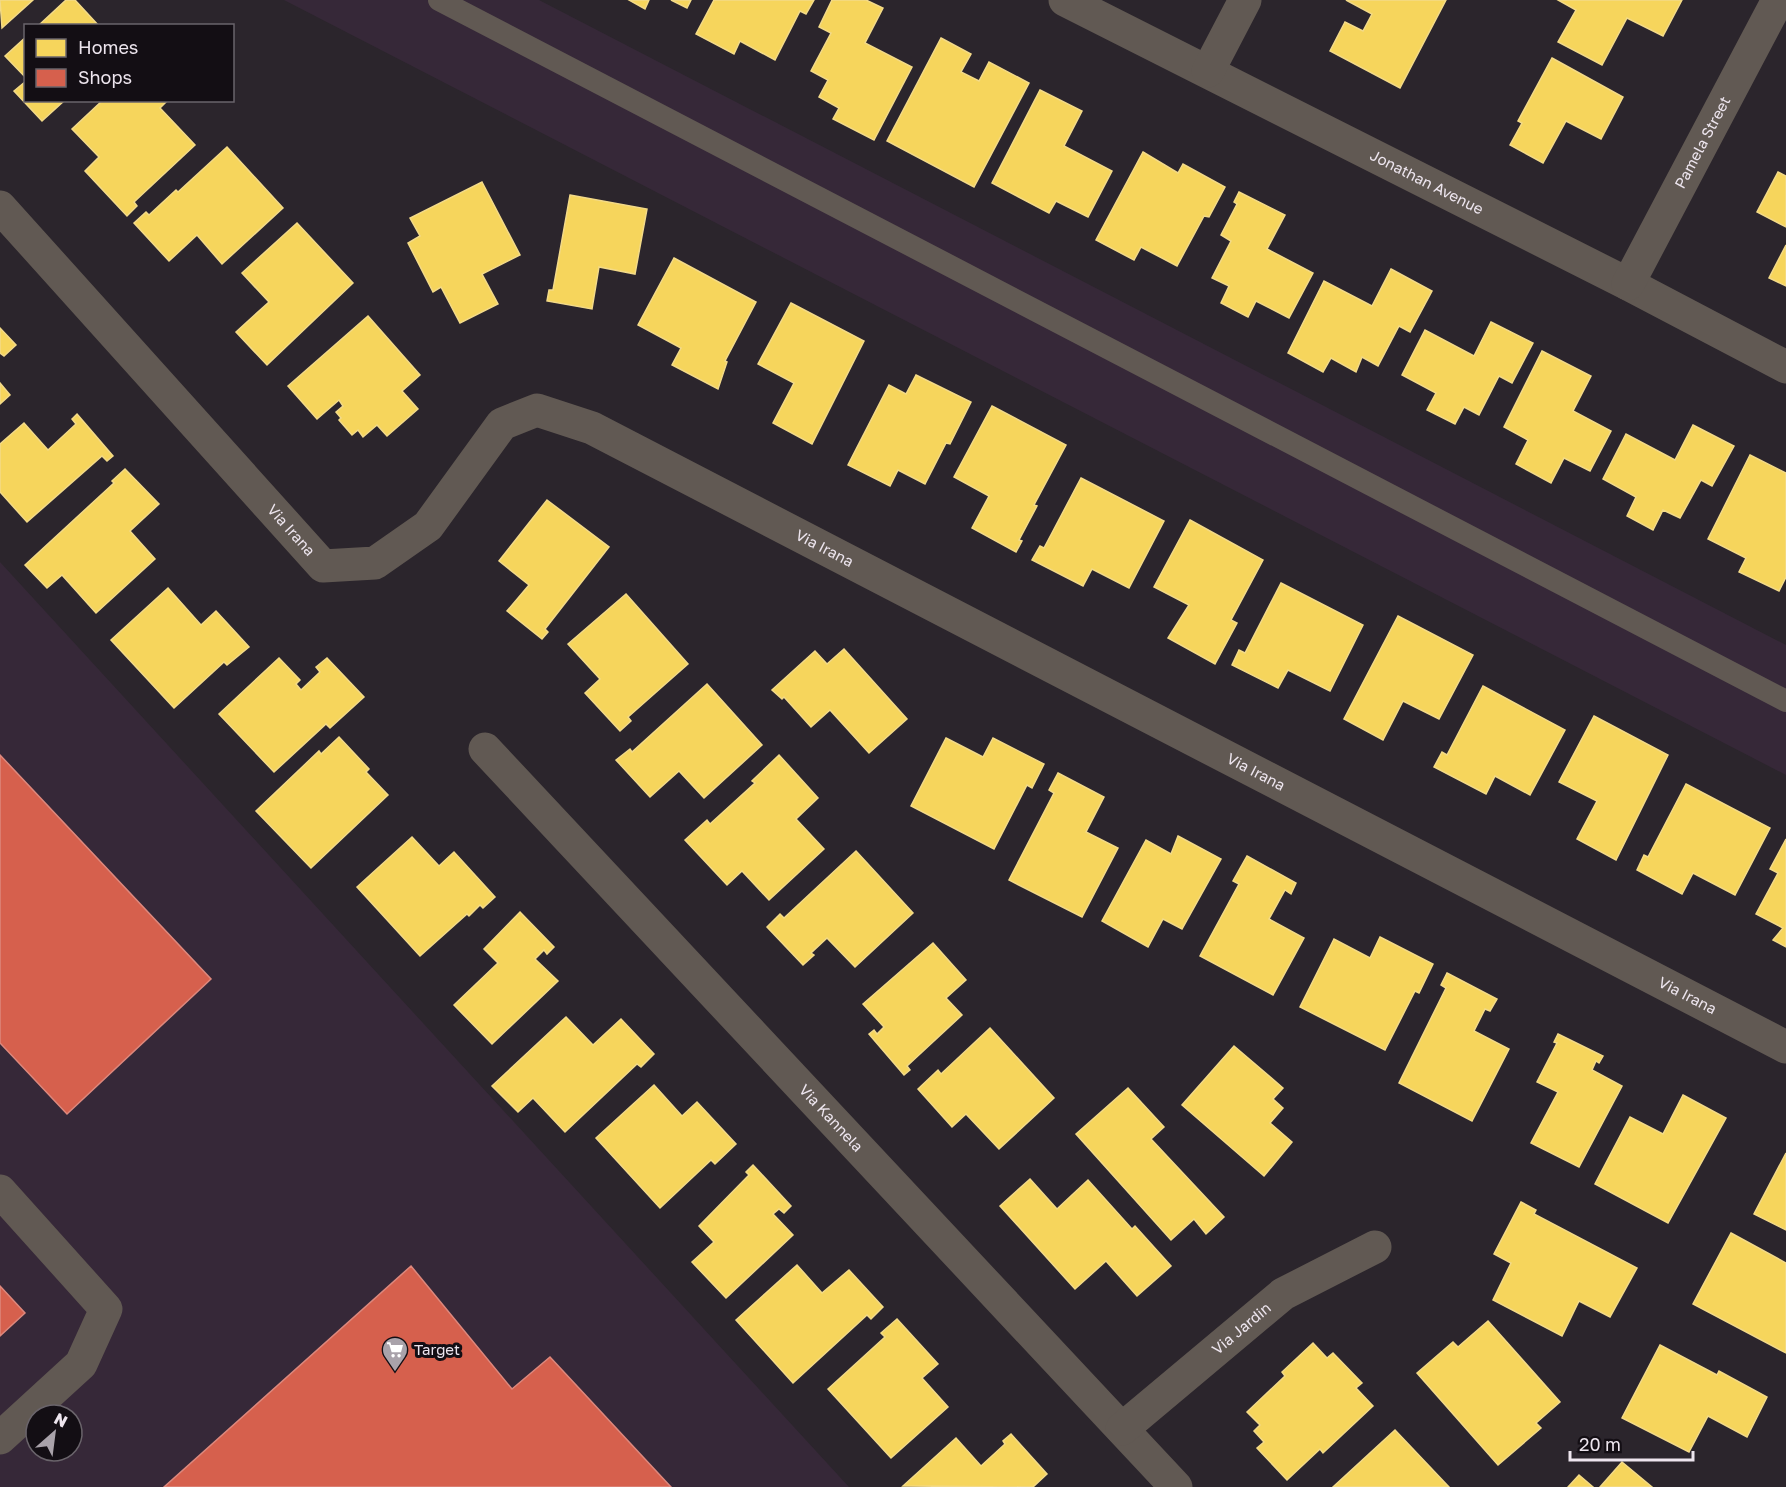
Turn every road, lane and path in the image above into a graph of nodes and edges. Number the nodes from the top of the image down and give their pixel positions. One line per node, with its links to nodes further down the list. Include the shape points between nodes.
1 (439, 0): 9 (lane)
2 (1065, 0): 5 (street, Jonathan Avenue)
3 (1245, 0): 5 (street)
4 (1778, 0): 7 (street, Pamela Street)
5 (1208, 71): 7 (street, Jonathan Avenue)
6 (0, 207): 11 (street, Via Irana, via 323,566 375,563 428,526 502,424 537,410 592,428)
7 (1628, 284): 8 (street, Jonathan Avenue)
8 (1786, 367)
9 (1786, 701)
10 (485, 749): 14 (street, Via Kannela)
11 (1786, 1047)
12 (0, 1191): 15 (street, via 106,1309 81,1364)
13 (1375, 1247): 14 (street, Via Jardin, via 1282,1294)
14 (1122, 1429): 16 (street, Via Kannela)
15 (0, 1438)
16 (1176, 1487)

